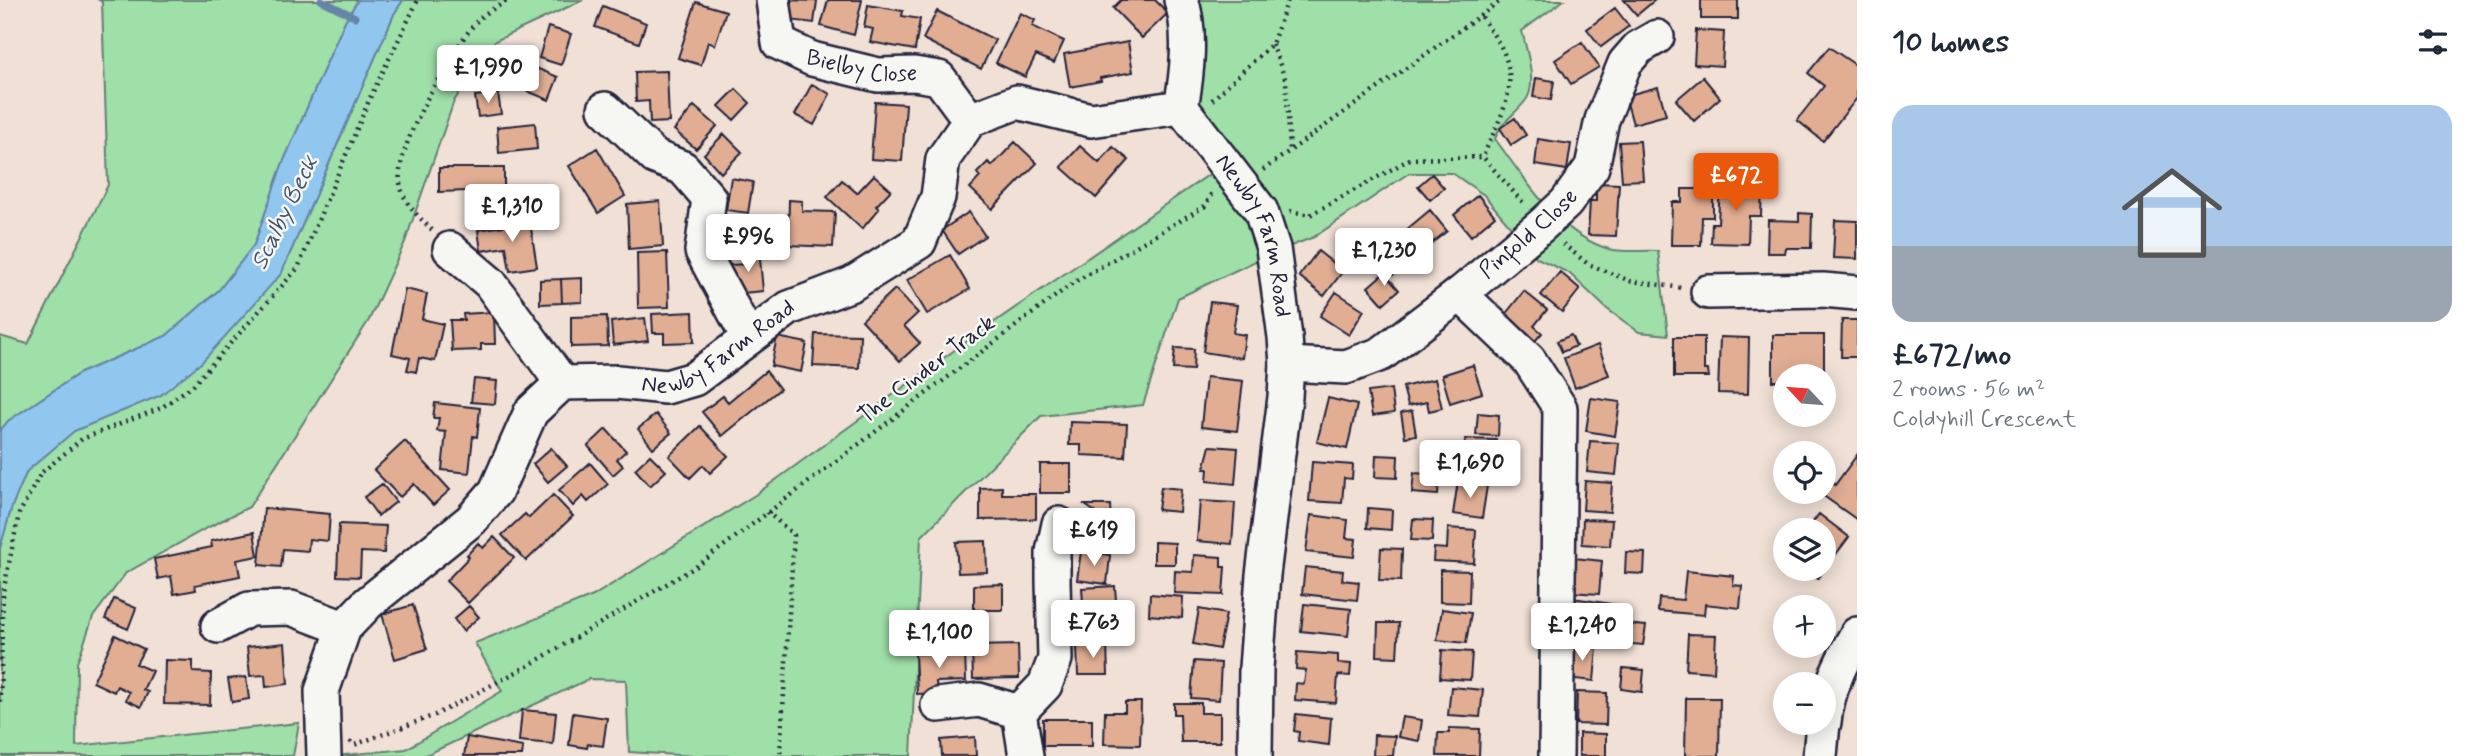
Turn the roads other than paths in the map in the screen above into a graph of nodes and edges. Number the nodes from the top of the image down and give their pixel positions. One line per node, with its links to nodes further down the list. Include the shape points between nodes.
1 (773, 0): 6 (street, Bielby Close, via 779,43 812,59 878,75 939,78)
2 (1181, 0): 5 (street)
3 (1657, 37): 10 (street, Pinfold Close, via 1625,63 1602,120 1592,167 1566,203)
4 (606, 108): 11 (street, via 655,158 682,168 709,198 702,251)
5 (1186, 113): 6 (street, via 1091,120 1017,102); 12 (street, Newby Farm Road, via 1261,211 1273,248)
6 (970, 120): 11 (street, Newby Farm Road, via 943,159 938,197 919,242 852,284 789,307)
7 (450, 249): 13 (street, via 490,283)
8 (1708, 292): 9 (street)
9 (1857, 293)
10 (1460, 294): 12 (street, Pinfold Close, via 1381,354 1346,367); 25 (street, via 1529,360 1560,408)
11 (748, 337): 13 (street, Newby Farm Road, via 694,379 666,387)
12 (1287, 365): 24 (street, Newby Farm Road, via 1257,655)
13 (562, 383): 16 (street, via 531,412 496,491 471,520)
14 (1048, 543): 20 (street, via 1055,659 1045,685)
15 (218, 626): 16 (street, via 249,609 291,608)
16 (344, 628): 22 (street, via 322,691)
17 (1857, 634): 18 (street)
18 (1836, 674)
19 (938, 705): 20 (street, via 979,700)
20 (1019, 712): 23 (street)
21 (1822, 735): 26 (street)
22 (339, 750)
23 (1026, 756)
24 (1255, 756)
25 (1556, 756)
26 (1820, 756)

